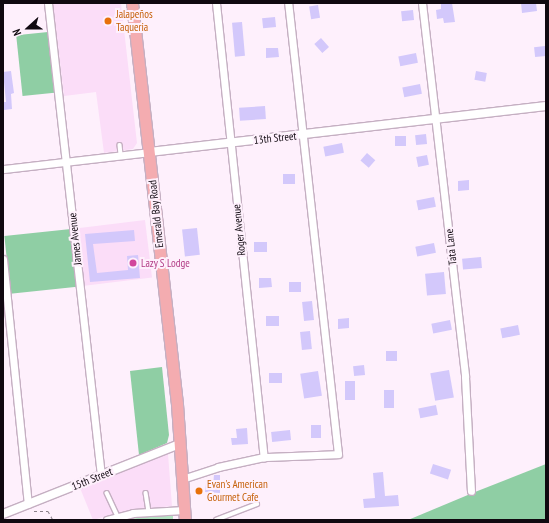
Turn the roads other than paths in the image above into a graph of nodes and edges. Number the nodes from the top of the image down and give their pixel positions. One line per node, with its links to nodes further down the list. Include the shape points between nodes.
1 (48, 3): 13 (street, James Avenue)
2 (132, 3): 11 (main road, Emerald Bay Road)
3 (216, 3): 9 (street, Roger Avenue)
4 (288, 3): 8 (street)
5 (422, 3): 7 (street, Tata Lane)
6 (546, 106): 7 (street, 13th Street)
7 (437, 119): 8 (street, 13th Street); 20 (street, Tata Lane, via 465,377)
8 (303, 135): 9 (street, 13th Street); 17 (street, via 338,454)
9 (230, 143): 11 (street, 13th Street); 17 (street, Roger Avenue)
10 (120, 145): 12 (lane)
11 (149, 152): 12 (street, 13th Street); 16 (main road, Emerald Bay Road)
12 (121, 155): 13 (street, 13th Street)
13 (66, 162): 14 (street, 13th Street); 18 (street, James Avenue)
14 (3, 169)
15 (3, 259): 23 (street)
16 (180, 444): 18 (street, 15th Street); 19 (main road, Emerald Bay Road)
17 (264, 457): 19 (street, via 218,467)
18 (101, 475): 23 (street, 15th Street)
19 (182, 479): 27 (main road, Emerald Bay Road)
20 (471, 491)
21 (108, 493): 28 (lane)
22 (146, 493): 25 (lane)
23 (30, 503): 26 (street, 15th Street)
24 (257, 504): 30 (lane)
25 (149, 512): 27 (street); 28 (street)
26 (3, 514)
27 (184, 515)
28 (118, 517): 29 (street)
29 (107, 520)
30 (216, 520)

